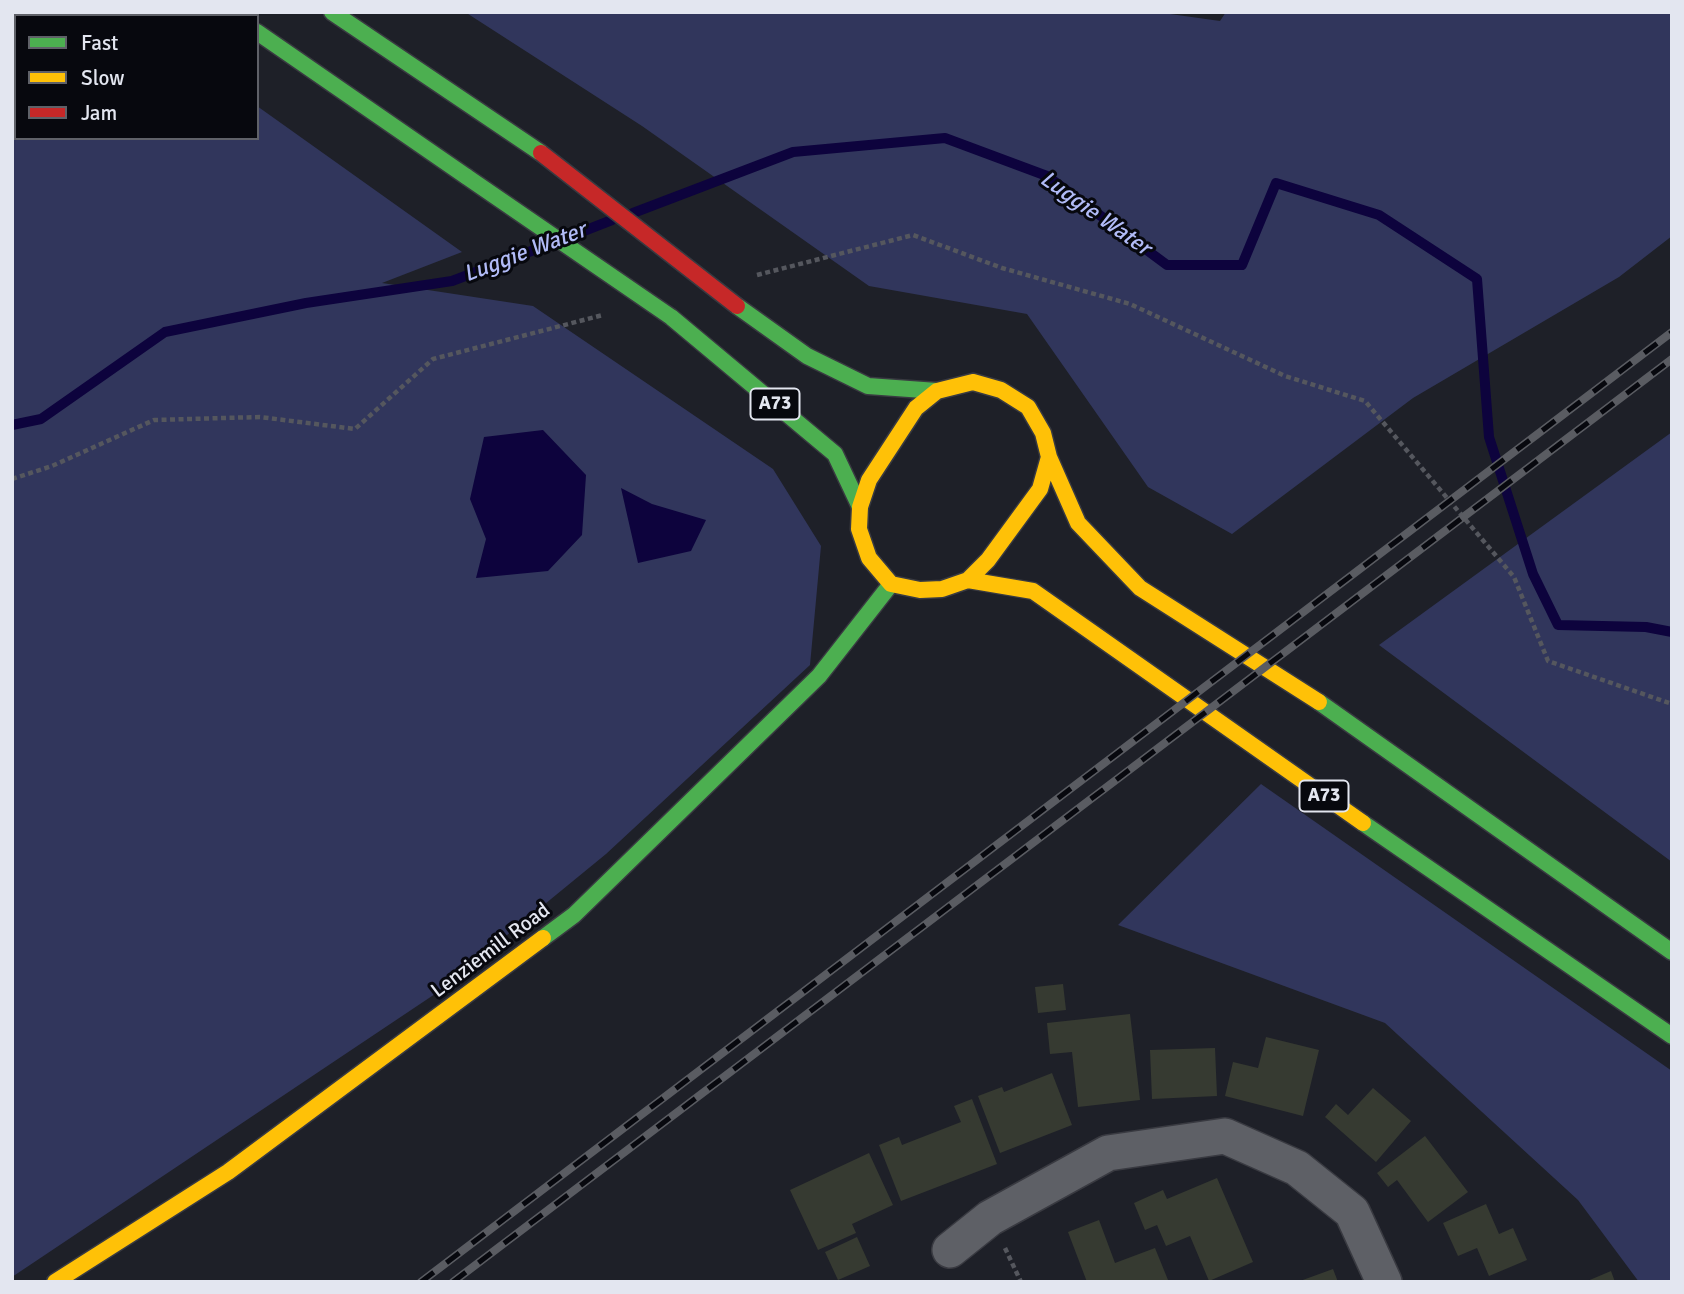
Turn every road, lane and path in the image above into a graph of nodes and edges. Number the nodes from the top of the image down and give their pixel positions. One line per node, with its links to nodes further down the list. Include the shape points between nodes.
1 (332, 12): 3 (main road, A73, bridge, via 541,152 807,356 868,386)
2 (259, 33): 5 (main road, A73, bridge, via 671,317 835,454)
3 (937, 391): 4 (main road, A73, via 973,382 1001,390 1028,407 1043,433); 5 (main road, A73, via 916,408 869,480)
4 (1049, 457): 6 (main road, via 1040,489); 8 (main road, A73, via 1078,523 1140,588 1346,719)
5 (860, 507): 7 (main road, A73, via 859,529 869,558)
6 (968, 580): 7 (main road, A73, via 942,589); 9 (main road, A73, via 1033,591)
7 (891, 584): 11 (main road, Lenziemill Road, via 819,676 575,915 228,1172)
8 (1672, 951)
9 (1672, 1036)
10 (950, 1250): 12 (street, via 990,1218 1108,1153 1225,1136 1297,1168 1352,1212)
11 (55, 1282)
12 (1384, 1282)

